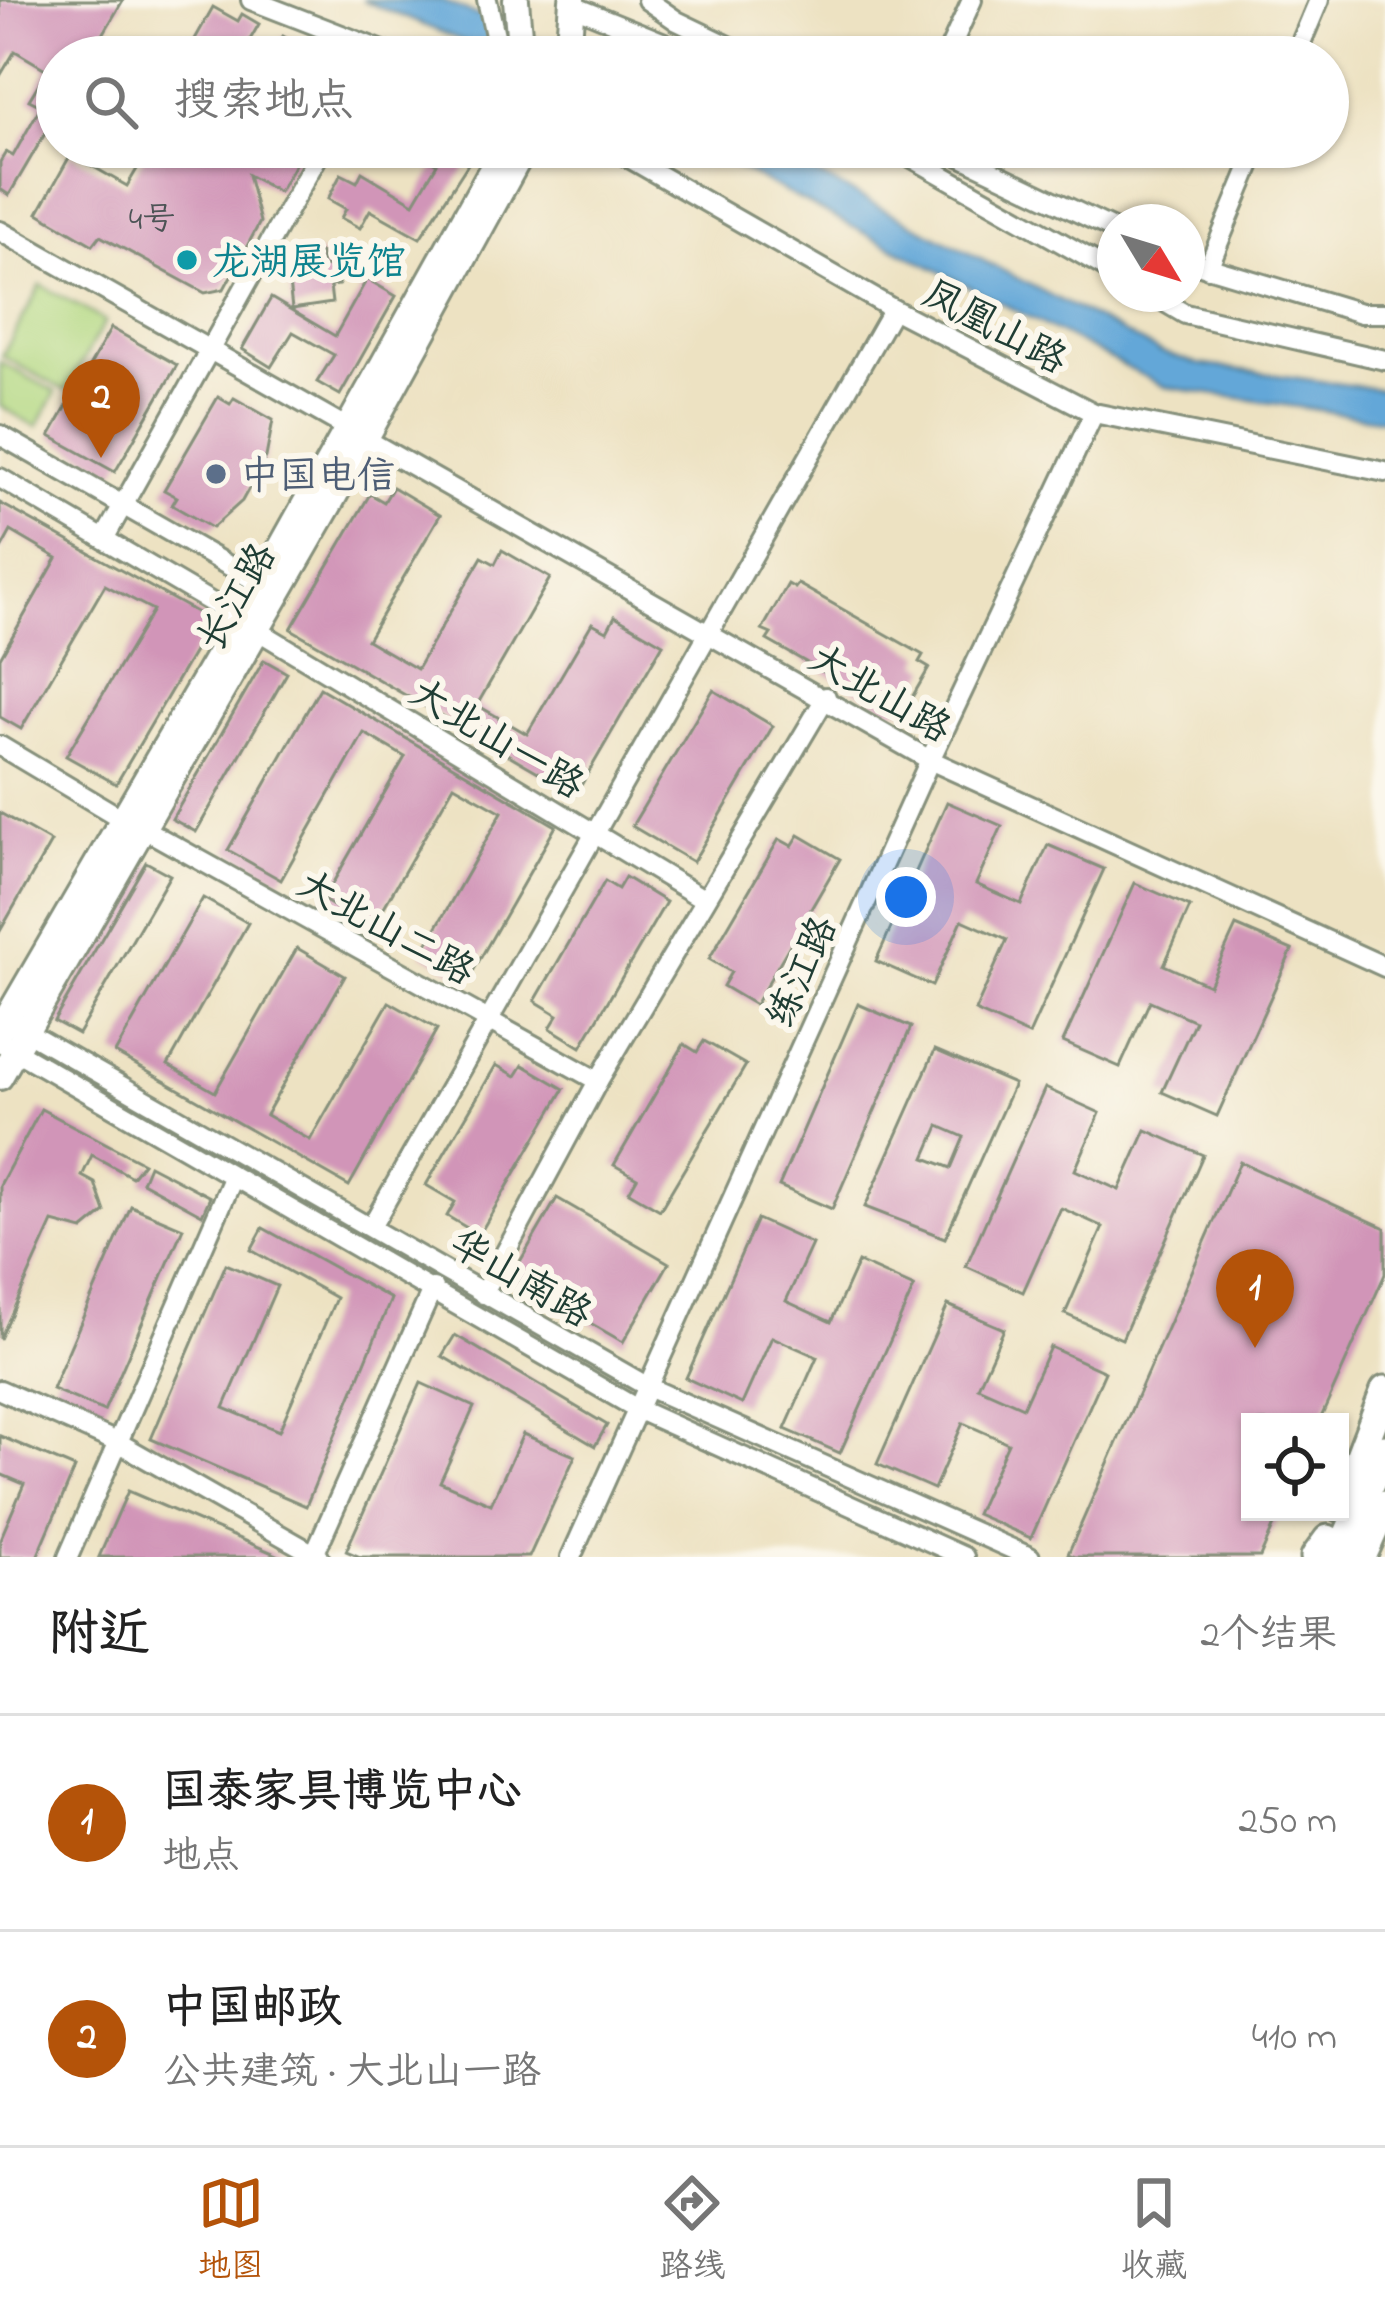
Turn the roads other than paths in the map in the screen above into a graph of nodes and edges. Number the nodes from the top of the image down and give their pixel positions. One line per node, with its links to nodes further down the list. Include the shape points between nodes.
1 (251, 0): 8 (street)
2 (516, 0): 10 (main road)
3 (647, 0): 13 (street)
4 (972, 0): 14 (street)
5 (1319, 0): 15 (street)
6 (568, 2): 11 (main road); 12 (street)
7 (490, 6): 9 (street)
8 (335, 36)
9 (496, 36)
10 (519, 36)
11 (569, 36)
12 (649, 36)
13 (708, 36)
14 (956, 36)
15 (1304, 36)
16 (311, 168): 31 (street)
17 (493, 168): 34 (main road, 长江路)
18 (512, 168): 34 (main road, 长江路)
19 (647, 168): 28 (street, 凤凰山路)
20 (930, 168): 25 (street)
21 (985, 168): 23 (street)
22 (1249, 168): 27 (street)
23 (1097, 221)
24 (0, 231): 31 (street, 大北山路)
25 (1097, 263)
26 (1205, 267): 27 (street)
27 (1208, 268): 30 (street)
28 (893, 308): 33 (street, 凤凰山路); 42 (street)
29 (1182, 312): 32 (street)
30 (1382, 314)
31 (211, 351): 34 (street, 大北山路); 38 (street)
32 (1385, 360)
33 (1094, 413): 36 (street, 凤凰山路); 45 (street, 练江路)
34 (353, 432): 40 (main road, 长江路); 41 (main road, 长江路); 42 (street, 大北山路)
35 (0, 435): 38 (street)
36 (1385, 472)
37 (0, 478): 39 (street, 大北山一路)
38 (123, 506): 39 (street); 40 (street)
39 (104, 539): 41 (street, 大北山一路)
40 (259, 583): 41 (main road, 长江路)
41 (248, 624): 46 (main road, 长江路); 47 (street, 大北山一路)
42 (710, 632): 43 (street, 大北山路); 47 (street)
43 (826, 697): 45 (street, 大北山路); 48 (street)
44 (0, 746): 46 (street, 大北山二路)
45 (930, 760): 49 (street, 大北山路); 58 (street, 练江路)
46 (134, 824): 50 (street, 大北山二路); 51 (main road, 长江路)
47 (595, 833): 48 (street, 大北山一路); 50 (street)
48 (705, 900): 53 (street)
49 (1385, 967)
50 (487, 1019): 53 (street, 大北山二路); 55 (street)
51 (8, 1032): 52 (main road, 长江路); 54 (street, 华山南路); 55 (street, 华山南路)
52 (0, 1077)
53 (598, 1081): 57 (street)
54 (233, 1178): 56 (street, 华山南路); 62 (street)
55 (371, 1227): 57 (street, 华山南路)
56 (433, 1288): 61 (street, 华山南路); 67 (street)
57 (483, 1294): 58 (street, 华山南路)
58 (650, 1388): 61 (street, 练江路); 71 (street, 华山南路)
59 (0, 1390): 62 (street)
60 (1385, 1390): 66 (highway)
61 (641, 1411): 69 (street, 练江路); 70 (street, 华山南路)
62 (119, 1443): 67 (street); 68 (street)
63 (1385, 1448): 66 (highway)
64 (1385, 1505): 72 (highway)
65 (1385, 1530): 73 (highway)
66 (1330, 1538)
67 (315, 1556)
68 (68, 1557)
69 (571, 1557)
70 (964, 1557)
71 (1030, 1557)
72 (1362, 1557)
73 (1372, 1557)

